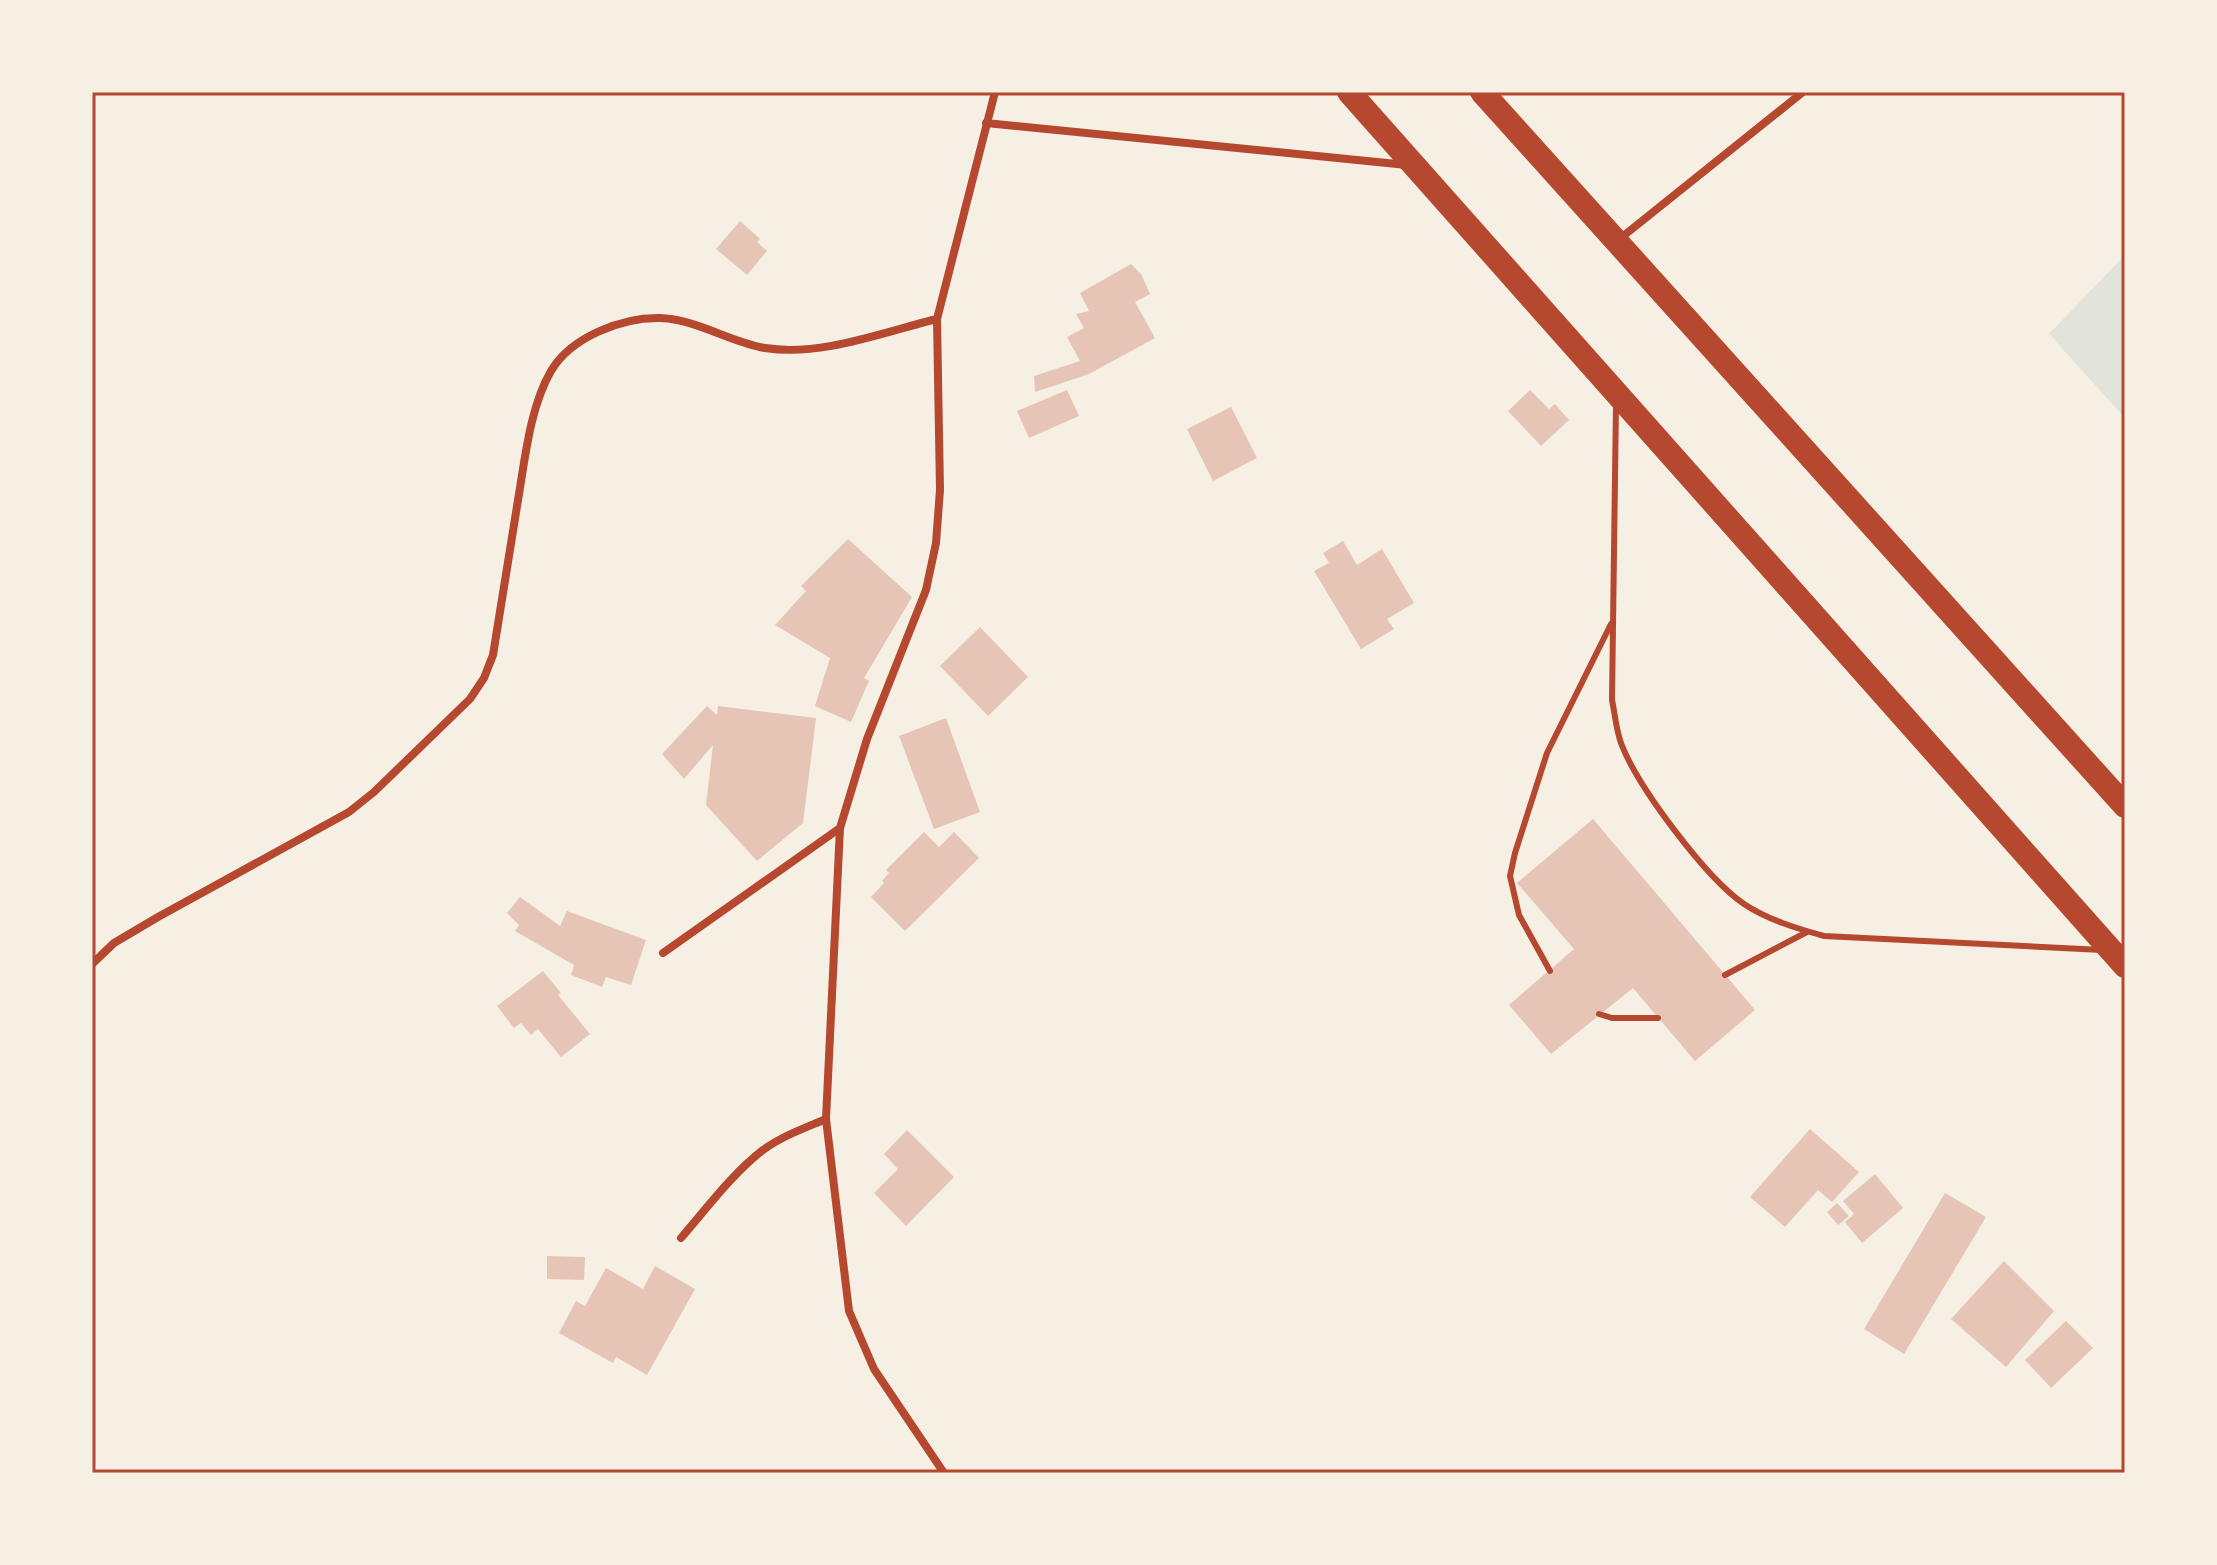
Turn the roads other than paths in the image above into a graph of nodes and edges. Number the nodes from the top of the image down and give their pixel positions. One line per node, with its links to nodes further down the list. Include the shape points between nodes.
1 (995, 92): 5 (street)
2 (1349, 92): 6 (highway)
3 (1482, 92): 7 (highway)
4 (1803, 92): 7 (street)
5 (986, 123): 6 (street); 8 (street)
6 (1414, 166): 9 (highway)
7 (1617, 241): 11 (highway)
8 (937, 319): 12 (street, via 936,543 926,590 867,739); 16 (street, via 827,346 788,350 763,348 661,318 600,331 572,346 551,371 530,427 493,655 470,699 349,812 114,943)
9 (1616, 393): 10 (lane); 15 (highway)
10 (1613, 621): 13 (lane, via 1612,700 1620,741 1638,780 1707,869 1743,903); 17 (lane, via 1547,753 1510,876 1519,915)
11 (2125, 806)
12 (840, 828): 14 (street); 21 (street)
13 (1807, 931): 15 (lane); 18 (lane)
14 (663, 953)
15 (2118, 958)
16 (92, 964)
17 (1550, 971)
18 (1725, 975)
19 (1599, 1014): 20 (lane)
20 (1658, 1018)
21 (826, 1119): 22 (street, via 763,1150); 23 (street, via 849,1311 874,1369)
22 (681, 1238)
23 (944, 1473)

